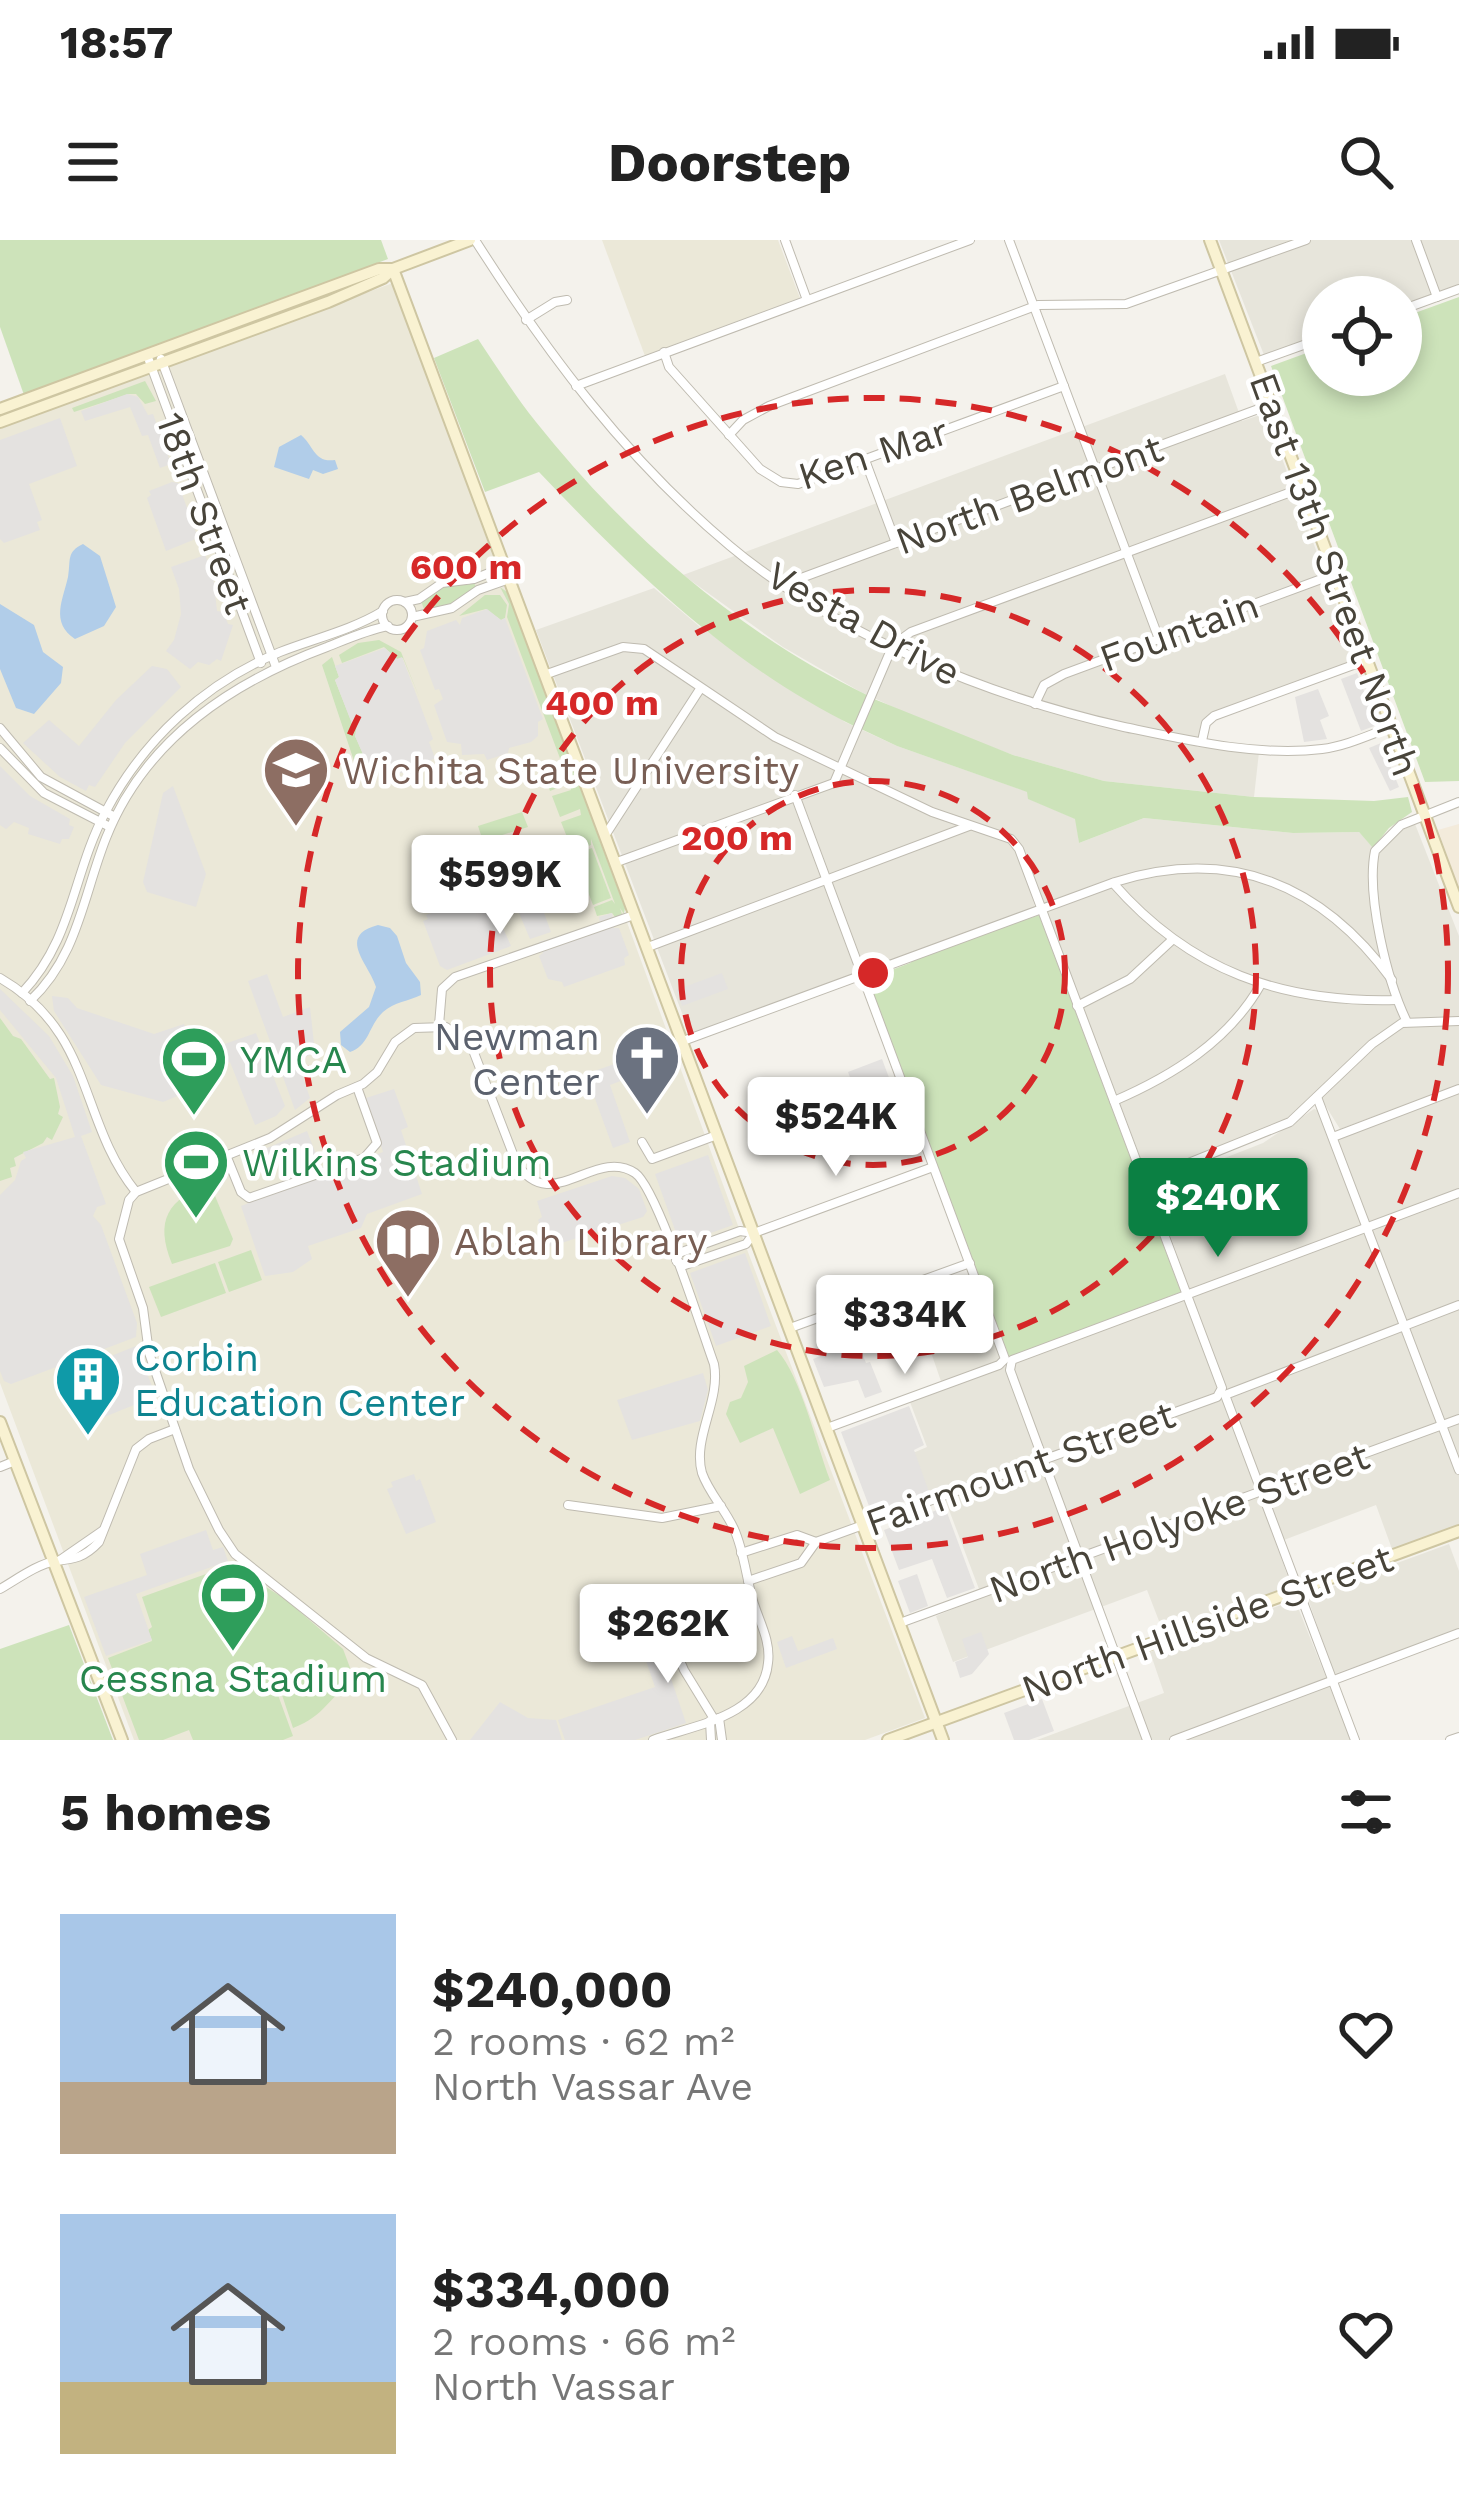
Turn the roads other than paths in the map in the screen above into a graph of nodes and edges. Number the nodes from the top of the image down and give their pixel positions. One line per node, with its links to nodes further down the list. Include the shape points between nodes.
1 (472, 240): 8 (main road); 16 (street, Vesta Drive)
2 (785, 240): 13 (street)
3 (970, 240): 13 (street)
4 (1010, 240): 15 (street)
5 (1210, 240): 9 (main road, East 13th Street North)
6 (1306, 240): 9 (street)
7 (1415, 240): 11 (street)
8 (393, 269): 19 (main road); 32 (main road)
9 (1222, 271): 15 (street, via 1126,304); 20 (main road, East 13th Street North)
10 (1459, 289): 11 (street)
11 (1437, 296): 14 (street)
12 (567, 299): 16 (street)
13 (807, 300): 18 (street)
14 (1422, 302)
15 (1035, 306): 22 (street); 26 (street, via 769,406)
16 (526, 320): 21 (street, Vesta Drive)
17 (1302, 346): 20 (street)
18 (664, 352): 21 (street); 26 (street, Ken Mar)
19 (154, 358): 24 (main road); 25 (main road); 41 (street, 18th Street); 43 (street, 18th Street)
20 (1256, 362): 23 (main road, East 13th Street North)
21 (576, 386): 34 (street, Vesta Drive, via 685,506)
22 (1064, 386): 27 (street, Ken Mar); 28 (street)
23 (1271, 404): 28 (street, North Belmont); 29 (main road, East 13th Street North)
24 (0, 409)
25 (0, 422)
26 (729, 435): 27 (street, Ken Mar, via 781,482 798,484)
27 (865, 460): 30 (street)
28 (1096, 469): 30 (street, North Belmont); 31 (street)
29 (1303, 488): 31 (street); 33 (main road, East 13th Street North)
30 (896, 543): 34 (street, North Belmont)
31 (1127, 553): 39 (street); 40 (street, via 911,632)
32 (508, 573): 35 (street, via 442,583); 37 (street, via 452,608); 46 (main road)
33 (1335, 574): 39 (street, Fountain); 42 (main road, East 13th Street North)
34 (788, 587): 40 (street, Vesta Drive)
35 (405, 602): 36 (street); 37 (street)
36 (382, 611): 38 (street); 41 (street)
37 (412, 617): 38 (street, via 402,629)
38 (388, 626): 44 (street)
39 (1159, 639): 48 (street, Fountain, via 1053,678)
40 (892, 646): 48 (street, Vesta Drive); 53 (street)
41 (271, 656): 43 (street); 44 (street, 18th Street)
42 (1366, 660): 49 (main road, East 13th Street North); 51 (street, via 1214,716)
43 (260, 661): 45 (street, 18th Street); 56 (street, via 172,722)
44 (276, 667): 45 (street)
45 (266, 672): 58 (street, via 175,736)
46 (547, 674): 47 (street, via 633,646); 62 (main road)
47 (700, 689): 53 (street); 62 (street)
48 (1035, 704): 51 (street, Vesta Drive)
49 (1391, 727): 51 (street, Vesta Drive, via 1317,750); 57 (main road, East 13th Street North)
50 (0, 728): 56 (street, via 41,777)
51 (1202, 741)
52 (0, 748): 59 (street, via 44,793)
53 (840, 769): 54 (street, via 834,783); 60 (street)
54 (795, 795): 63 (street); 64 (street)
55 (1459, 802): 57 (street)
56 (105, 812): 58 (street); 59 (street)
57 (1424, 815): 66 (main road, East 13th Street North); 73 (street, via 1375,850 1374,889)
58 (116, 817): 61 (street)
59 (100, 822): 61 (street); 75 (street, via 58,945)
60 (970, 825): 64 (street); 67 (street, via 1013,842)
61 (110, 827): 75 (street, via 71,946)
62 (606, 834): 63 (main road)
63 (617, 862): 68 (main road)
64 (827, 880): 70 (street); 71 (street)
65 (1113, 883): 67 (street); 69 (street); 73 (street, via 1178,867 1263,877 1332,913)
66 (1459, 907)
67 (1042, 910): 71 (street); 77 (street)
68 (636, 914): 70 (main road); 80 (street, via 455,977 442,989)
69 (1171, 941): 74 (street); 77 (street, via 1130,979)
70 (648, 947): 81 (main road)
71 (862, 975): 81 (street); 90 (street)
72 (0, 978): 75 (street)
73 (1392, 980): 76 (street)
74 (1261, 984): 76 (street); 85 (street, via 1211,1045)
75 (26, 997): 92 (street, via 76,1059 114,1162)
76 (1396, 1000): 79 (street)
77 (1077, 1006): 85 (street)
78 (1459, 1021): 79 (street)
79 (1407, 1022): 84 (street)
80 (439, 1025): 82 (street, via 402,1035); 96 (street, via 471,1045 522,1172 553,1184 605,1167 631,1171 649,1190)
81 (683, 1041): 86 (main road)
82 (357, 1087): 89 (street); 89 (street, via 377,1143 364,1157 249,1198)
83 (1459, 1089): 87 (street)
84 (1317, 1097): 87 (street); 91 (street, via 1290,1122)
85 (1114, 1101): 91 (street)
86 (718, 1135): 88 (street, via 652,1159); 95 (main road)
87 (1334, 1136): 94 (street)
88 (642, 1142)
89 (226, 1155): 92 (street)
90 (933, 1166): 95 (street); 97 (street)
91 (1144, 1180): 98 (street)
92 (136, 1192): 108 (street, via 119,1239)
93 (1459, 1193): 94 (street)
94 (1368, 1227): 98 (street); 100 (street)
95 (754, 1233): 96 (street, via 746,1244); 101 (main road)
96 (676, 1262): 115 (street, via 715,1371 700,1466)
97 (970, 1263): 101 (street); 102 (street)
98 (1188, 1295): 102 (street); 103 (street)
99 (1459, 1305): 100 (street, Fairmount Street)
100 (1404, 1325): 103 (street, Fairmount Street); 106 (street)
101 (790, 1328): 107 (main road)
102 (1007, 1362): 107 (street); 109 (street)
103 (1224, 1393): 109 (street, Fairmount Street); 113 (street)
104 (1459, 1419): 106 (street, North Holyoke Street)
105 (0, 1422): 110 (main road)
106 (1442, 1426): 112 (street); 113 (street, North Holyoke Street)
107 (827, 1428): 116 (main road)
108 (175, 1429): 121 (street, via 136,1449 89,1553); 134 (street, via 196,1486 236,1554 366,1658 422,1685)
109 (1041, 1460): 116 (street, Fairmount Street); 120 (street)
110 (15, 1461): 111 (street); 121 (main road)
111 (0, 1467)
112 (1459, 1470)
113 (1262, 1490): 120 (street, North Holyoke Street); 124 (street)
114 (568, 1504): 115 (street, via 662,1519)
115 (721, 1506): 119 (street)
116 (863, 1526): 118 (street, Fairmount Street); 125 (main road)
117 (1459, 1531): 124 (main road, North Hillside Street)
118 (816, 1543): 119 (street, Fairmount Street, via 792,1535); 122 (street, Fairmount Street, via 801,1563)
119 (741, 1552): 122 (street)
120 (1078, 1559): 125 (street, North Holyoke Street); 128 (street)
121 (57, 1561): 123 (street); 133 (main road)
122 (748, 1581): 130 (street, via 769,1664 745,1705)
123 (0, 1589)
124 (1298, 1590): 128 (main road, North Hillside Street); 129 (street)
125 (900, 1623): 131 (main road)
126 (668, 1631): 130 (street)
127 (1459, 1634): 129 (street)
128 (1117, 1658): 131 (main road, North Hillside Street); 140 (street)
129 (1333, 1682): 141 (street); 142 (street)
130 (715, 1720): 135 (street); 136 (street); 137 (street)
131 (937, 1722): 138 (main road, North Hillside Street); 139 (main road)
132 (1459, 1737): 143 (street)
133 (122, 1740)
134 (452, 1740)
135 (652, 1740)
136 (711, 1740)
137 (722, 1740)
138 (888, 1740)
139 (943, 1740)
140 (1147, 1740)
141 (1174, 1740)
142 (1355, 1740)
143 (1450, 1740)

